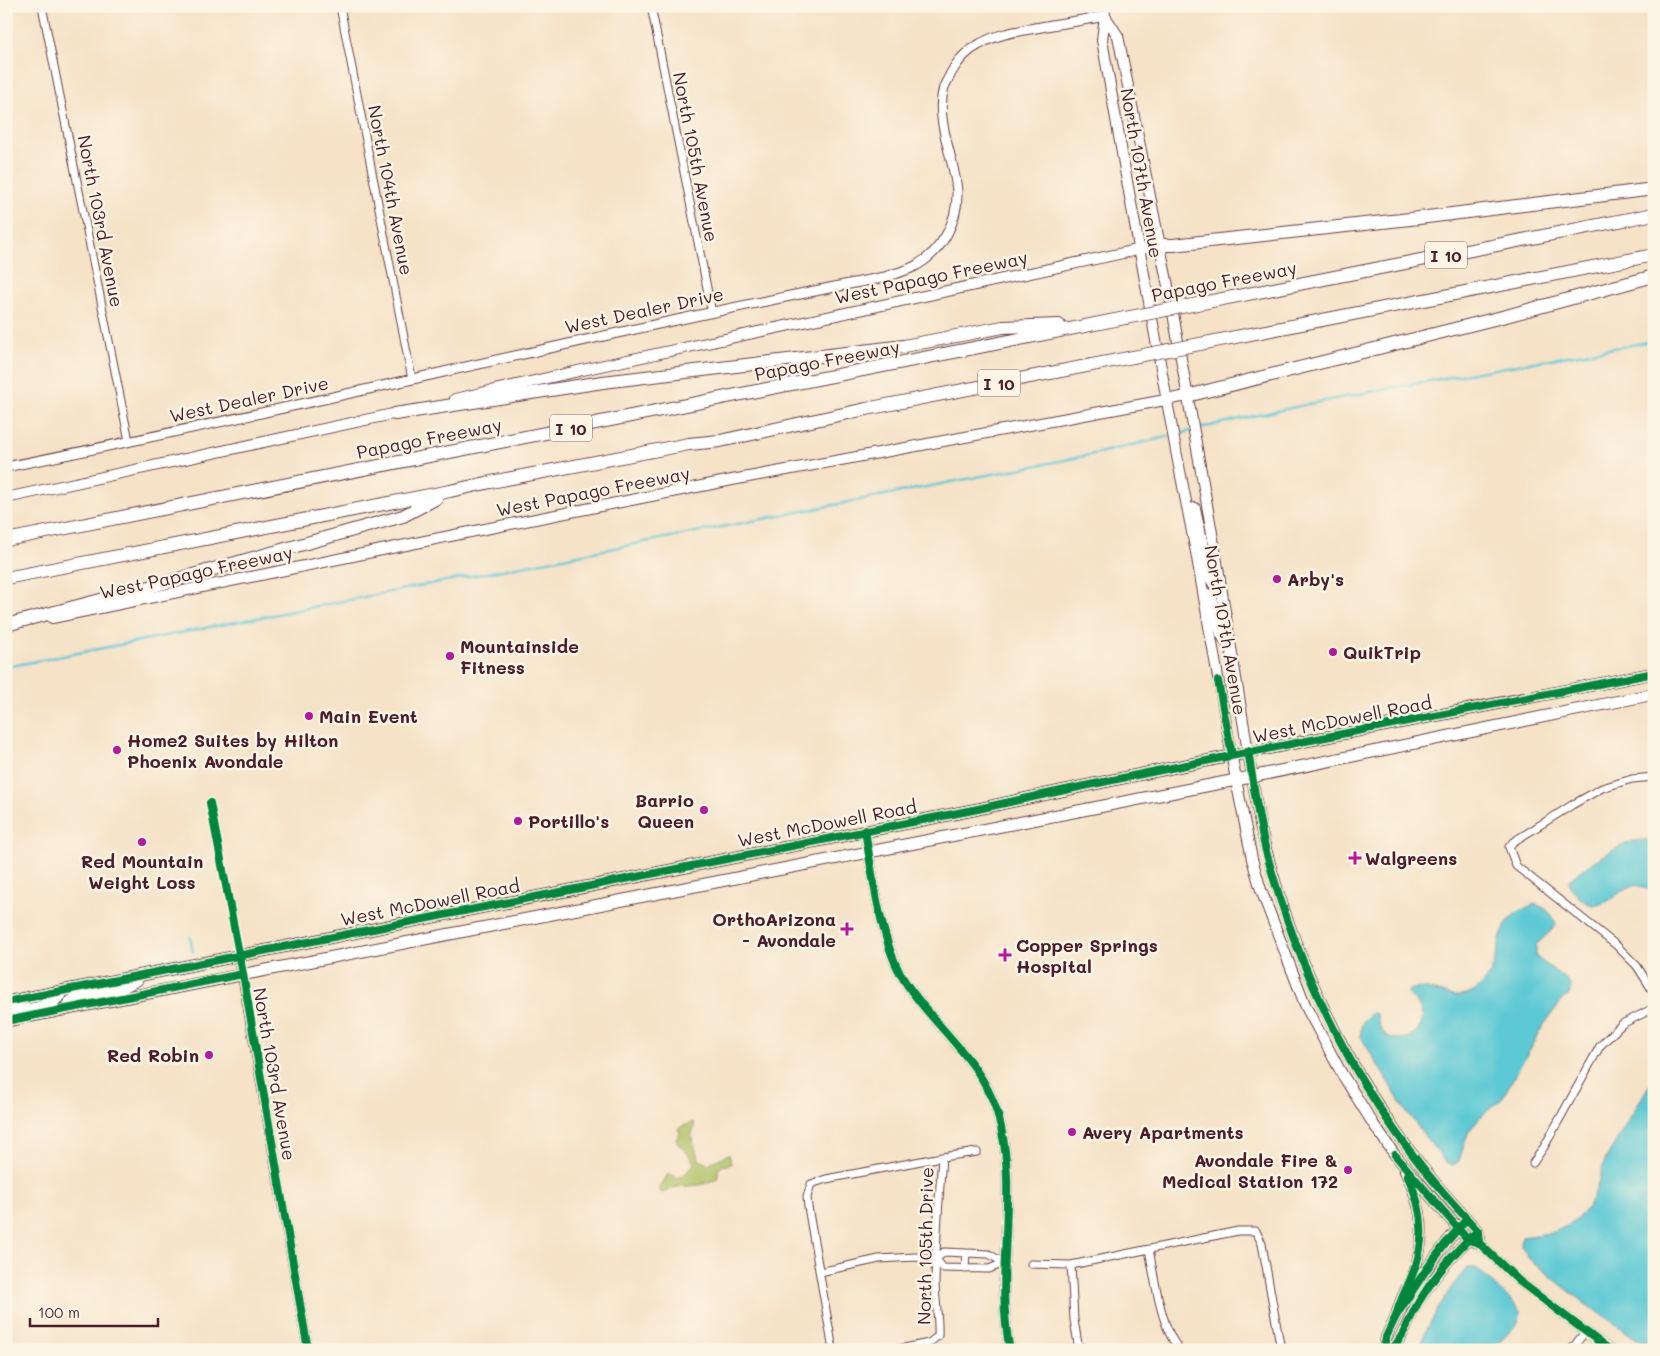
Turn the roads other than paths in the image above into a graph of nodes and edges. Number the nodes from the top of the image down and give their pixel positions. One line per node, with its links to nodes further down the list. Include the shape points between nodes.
1 (42, 6): 17 (street, North 103rd Avenue)
2 (340, 6): 13 (street, North 104th Avenue)
3 (651, 6): 11 (street, North 105th Avenue)
4 (1104, 11): 7 (main road, North 107th Avenue, via 1118,36); 8 (main road, North 107th Avenue, via 1102,40); 11 (street, West Dealer Drive, via 1000,35 980,44 959,60 944,87 942,102 957,193 954,218 944,240 926,259 908,270 885,276)
5 (1654, 190): 7 (highway)
6 (1654, 214): 12 (highway, Papago Freeway / I 10, bridge)
7 (1160, 244): 8 (main road, West Papago Freeway); 14 (main road, North 107th Avenue)
8 (1140, 248): 15 (main road, North 107th Avenue); 16 (main road, West Papago Freeway)
9 (1654, 255): 19 (highway, I 10, bridge, via 866,409 720,441)
10 (1654, 276): 14 (highway)
11 (712, 313): 13 (street, West Dealer Drive)
12 (1096, 324): 16 (highway, via 1004,327 904,346 604,382); 23 (highway, Papago Freeway / I 10)
13 (412, 379): 17 (street, West Dealer Drive)
14 (1187, 396): 15 (main road, West Papago Freeway); 26 (main road, North 107th Avenue)
15 (1167, 399): 21 (main road, North 107th Avenue); 28 (main road, West Papago Freeway, via 751,476)
16 (395, 414): 20 (main road, West Papago Freeway)
17 (129, 441): 18 (street, West Dealer Drive)
18 (6, 467)
19 (450, 491): 25 (highway, I 10); 28 (highway, via 403,516)
20 (6, 498)
21 (1186, 498): 26 (main road, via 1194,503 1210,578); 27 (main road, North 107th Avenue)
22 (6, 532): 23 (highway)
23 (46, 532): 24 (highway, Papago Freeway / I 10)
24 (6, 540)
25 (6, 578)
26 (1220, 588): 29 (main road, North 107th Avenue)
27 (1203, 592): 29 (main road, via 1212,598 1221,634); 33 (main road, North 107th Avenue)
28 (6, 626)
29 (1230, 649): 32 (main road, North 107th Avenue)
30 (1654, 674): 32 (main road, West McDowell Road)
31 (1654, 694): 34 (main road, West McDowell Road)
32 (1248, 751): 33 (main road, West McDowell Road); 34 (main road, North 107th Avenue)
33 (1232, 755): 36 (main road, North 107th Avenue); 38 (main road, West McDowell Road)
34 (1253, 776): 36 (main road, West McDowell Road); 50 (main road, North 107th Avenue, via 1260,825 1296,943 1327,1016)
35 (1654, 777): 44 (street, via 1632,779 1602,788 1509,847 1516,866 1616,945 1637,966)
36 (1236, 780): 39 (main road, West McDowell Road); 51 (main road, North 107th Avenue, via 1254,867 1290,968 1324,1042)
37 (210, 803): 40 (street, North 103rd Avenue)
38 (865, 830): 39 (street); 40 (main road, West McDowell Road)
39 (868, 851): 42 (main road, West McDowell Road); 61 (street, via 885,930 903,978 973,1063 997,1112 1006,1148)
40 (239, 955): 41 (main road, West McDowell Road); 42 (street, North 103rd Avenue)
41 (152, 973): 43 (main road, West McDowell Road); 47 (main road, via 119,989 78,997 70,1002)
42 (243, 974): 47 (main road, West McDowell Road); 68 (street, North 103rd Avenue)
43 (62, 991): 45 (main road, West McDowell Road); 48 (main road, via 52,1004)
44 (1654, 994)
45 (6, 1002)
46 (1654, 1008): 55 (street, via 1622,1024 1600,1046)
47 (68, 1009): 49 (main road, West McDowell Road)
48 (6, 1012)
49 (6, 1021)
50 (1385, 1115): 51 (main road); 56 (main road, North 107th Avenue, via 1423,1168)
51 (1373, 1124): 53 (main road, North 107th Avenue)
52 (978, 1152): 54 (street)
53 (1396, 1155): 57 (main road, North 107th Avenue); 66 (main road, via 1417,1198 1422,1237 1417,1262 1399,1300)
54 (942, 1157): 60 (street, North 105th Drive); 65 (street, via 810,1184 808,1207)
55 (1533, 1163)
56 (1472, 1225): 57 (main road); 57 (main road)
57 (1467, 1236): 66 (main road, via 1426,1270); 67 (street); 76 (main road, via 1429,1286 1399,1342)
58 (1148, 1249): 63 (street); 73 (street, via 1162,1312); 74 (street, via 1238,1231 1256,1232 1262,1244)
59 (966, 1253): 60 (street, via 944,1252); 61 (street, via 989,1254); 64 (street)
60 (936, 1259): 64 (street, via 943,1268); 65 (street, via 879,1259); 70 (street, North 105th Drive, via 938,1336 929,1343)
61 (1004, 1263): 64 (street, via 989,1270); 71 (street, via 1004,1311)
62 (1031, 1264): 63 (street)
63 (1071, 1265): 72 (street)
64 (965, 1269)
65 (820, 1272): 69 (street)
66 (1396, 1316): 75 (main road)
67 (1585, 1332): 77 (street); 78 (street)
68 (308, 1350)
69 (833, 1350)
70 (894, 1350)
71 (1010, 1350)
72 (1079, 1350)
73 (1180, 1350)
74 (1280, 1350)
75 (1384, 1350)
76 (1391, 1350)
77 (1571, 1350)
78 (1610, 1350)

